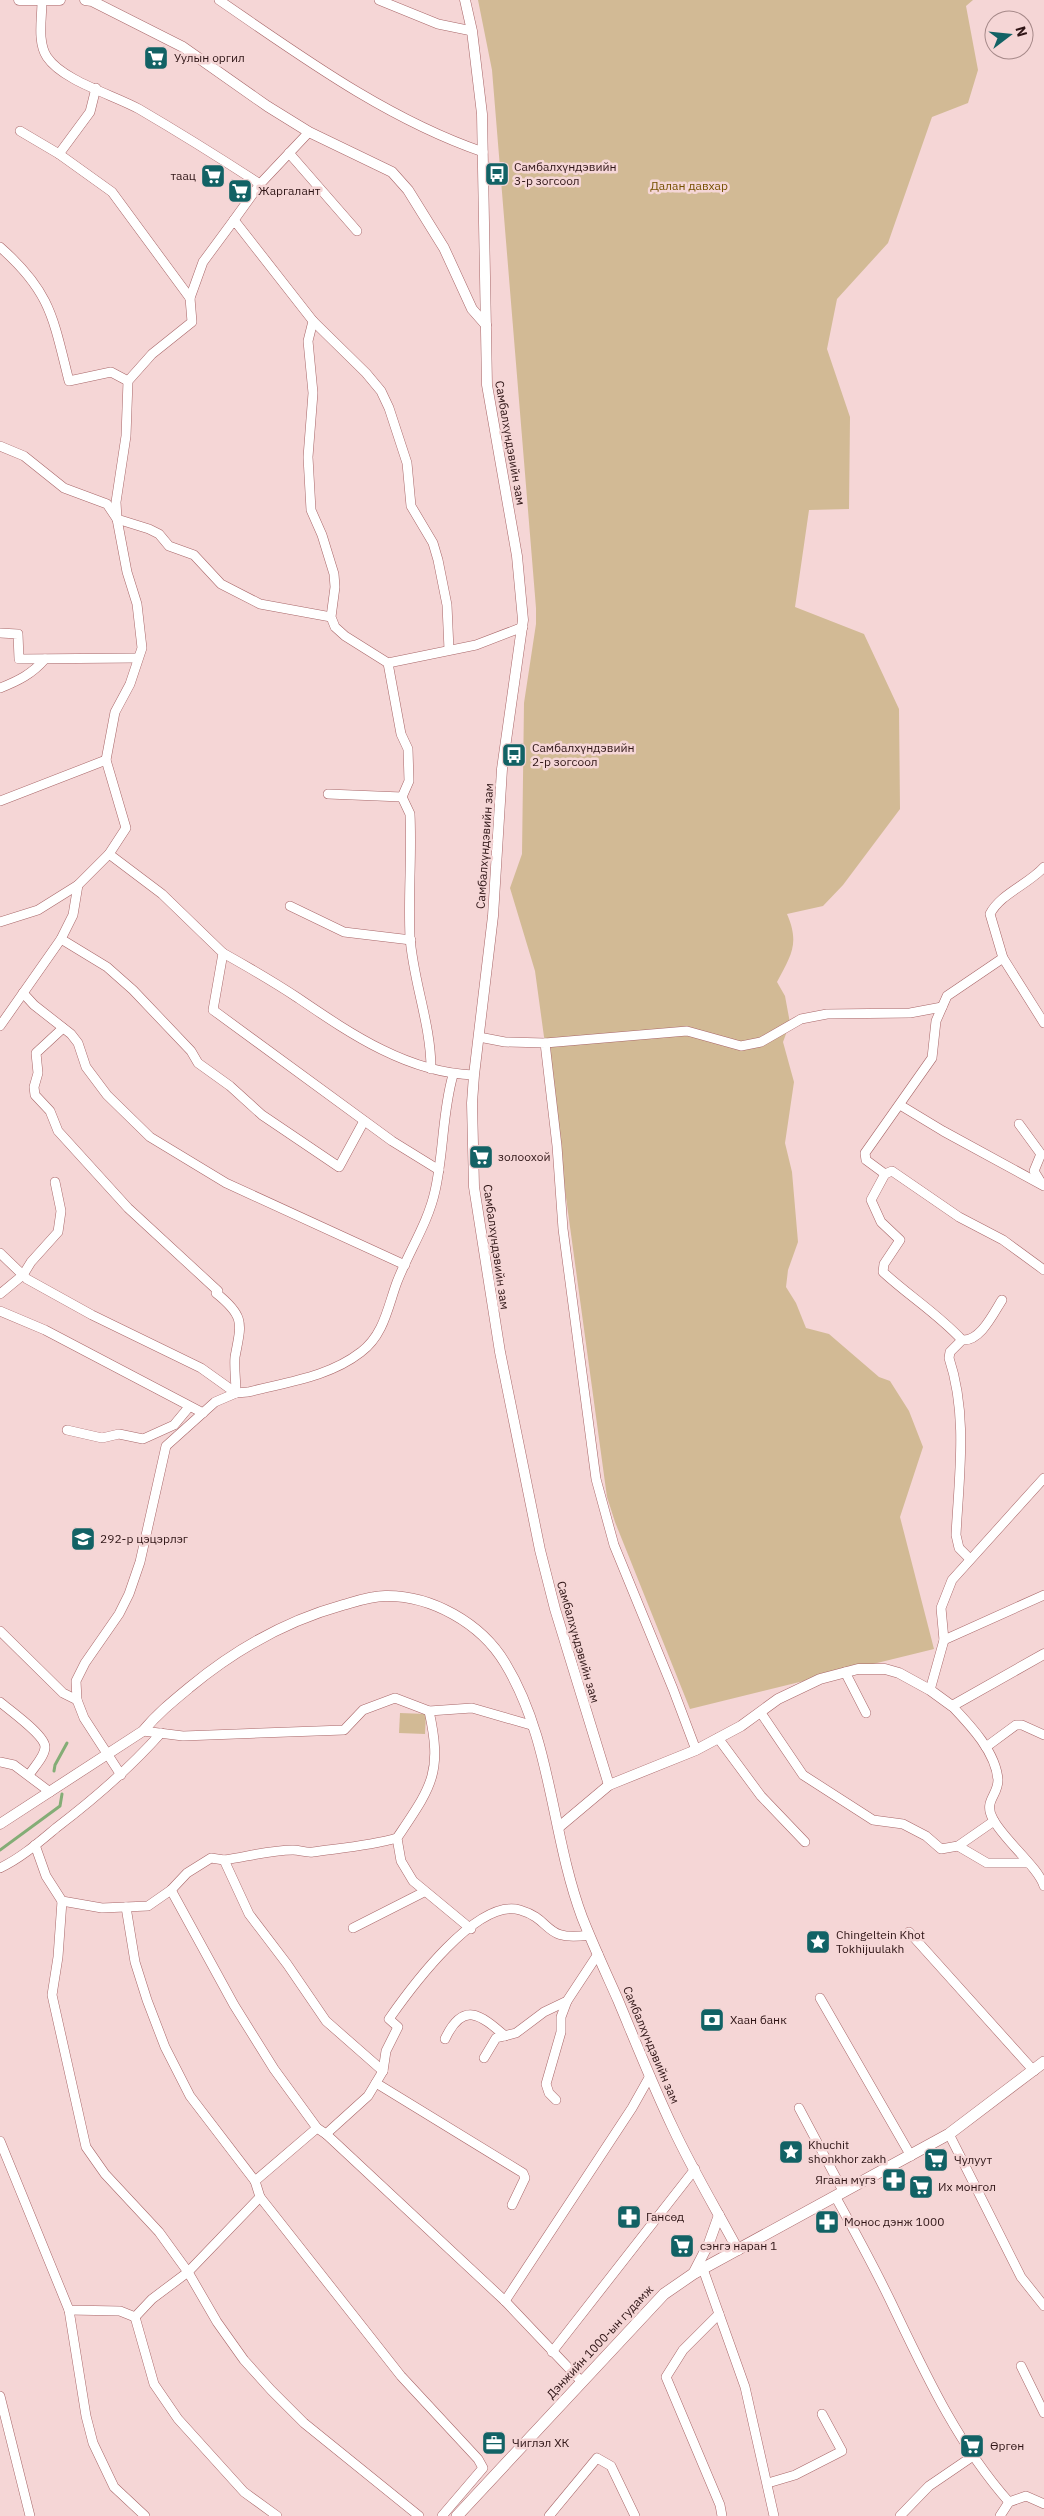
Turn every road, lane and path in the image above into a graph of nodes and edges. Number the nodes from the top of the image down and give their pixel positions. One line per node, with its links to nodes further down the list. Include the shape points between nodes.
1 (19, 0): 7 (street)
2 (60, 0): 7 (street)
3 (91, 0): 11 (street, via 190,52 266,106)
4 (219, 0): 12 (street, via 332,77 447,139)
5 (379, 0): 8 (street, via 454,29)
6 (465, 0): 8 (street, Самбалхүндэвийн зам)
7 (42, 1): 9 (street, via 41,38 48,58 72,79)
8 (472, 31): 12 (street, Самбалхүндэвийн зам)
9 (96, 88): 14 (street, via 90,112); 15 (street, via 138,108)
10 (20, 131): 14 (street)
11 (310, 132): 13 (street); 21 (street, via 381,165 400,180 448,254 472,309)
12 (483, 152): 21 (street, Самбалхүндэвийн зам)
13 (288, 153): 15 (street); 17 (street)
14 (59, 154): 19 (street, via 112,192)
15 (260, 184): 16 (street)
16 (234, 220): 19 (street, via 202,262); 20 (street)
17 (357, 231)
18 (0, 247): 22 (street, via 32,278 44,296 56,328 68,381 112,372)
19 (190, 298): 22 (street, via 192,322 152,354)
20 (313, 321): 25 (street, via 308,341 313,393 308,457 311,510 334,574); 28 (street, via 382,391 407,462 411,506 433,543 438,560 447,605)
21 (486, 325): 26 (street, Самбалхүндэвийн зам, via 489,401 519,570)
22 (128, 381): 24 (street, via 126,436)
23 (0, 446): 24 (street, via 24,456 64,488 107,504)
24 (116, 519): 25 (street, via 159,534 169,546 194,555 221,584 260,604); 29 (street, via 137,604 142,648)
25 (331, 617): 31 (street, via 335,627 345,636)
26 (523, 628): 28 (street, via 476,645); 51 (street, Самбалхүндэвийн зам, via 502,769 495,892)
27 (0, 633): 30 (street, via 18,634 19,658)
28 (449, 650): 31 (street)
29 (137, 658): 30 (street); 33 (street, via 130,684 115,712)
30 (45, 659): 32 (street, via 20,681)
31 (388, 663): 35 (street, via 401,734 408,749 409,781)
32 (0, 688)
33 (106, 760): 36 (street); 37 (street, via 126,828)
34 (328, 794): 35 (street)
35 (402, 797): 43 (street, via 410,814)
36 (0, 801)
37 (109, 854): 39 (street); 44 (street, via 162,894)
38 (1044, 867): 45 (street, via 1034,878 994,906 990,914)
39 (78, 885): 41 (street, via 38,910); 42 (street, via 73,915)
40 (290, 906): 43 (street, via 344,932)
41 (0, 922)
42 (61, 939): 46 (street); 57 (street, via 107,967 133,990 191,1050 198,1063 262,1115 339,1166)
43 (411, 940): 53 (street, via 419,997 431,1046)
44 (222, 953): 53 (street, via 270,980 325,1019 369,1043); 57 (street, via 213,1010)
45 (1003, 958): 47 (street, via 947,996); 48 (street)
46 (23, 994): 49 (street); 50 (street)
47 (942, 1007): 52 (street, via 910,1013 827,1014 801,1019 761,1042 741,1046 687,1031); 56 (street, via 936,1021 932,1058)
48 (1044, 1023)
49 (0, 1026)
50 (63, 1028): 64 (street, via 78,1043 86,1066 107,1095 150,1137 226,1183); 71 (street, via 36,1053 35,1095 50,1111 58,1131 128,1208 218,1291 216,1293 235,1313 241,1326 235,1358)
51 (479, 1037): 52 (street, via 505,1042); 55 (street, Самбалхүндэвийн зам)
52 (544, 1043): 95 (street, via 563,1229 596,1479 614,1545)
53 (431, 1069): 54 (street)
54 (453, 1074): 55 (street); 59 (street, via 445,1105)
55 (474, 1075): 100 (street, Самбалхүндэвийн зам, via 474,1187 514,1426 552,1600)
56 (900, 1105): 60 (street, via 865,1153 866,1160); 62 (street)
57 (364, 1121): 59 (street)
58 (1018, 1124): 62 (street, via 1040,1154 1034,1171)
59 (439, 1170): 64 (street, via 429,1210)
60 (884, 1174): 65 (street, via 892,1171 959,1217 1003,1240); 70 (street, via 871,1200 881,1222 900,1240 884,1264 883,1272 942,1319)
61 (56, 1182): 66 (street, via 60,1212 58,1232)
62 (1044, 1186)
63 (0, 1253): 66 (street)
64 (405, 1265): 71 (street, via 379,1332 360,1353 318,1374 248,1392)
65 (1044, 1270)
66 (23, 1275): 67 (street); 71 (street, via 92,1315 201,1368)
67 (0, 1294)
68 (1002, 1300): 70 (street, via 976,1337)
69 (0, 1310): 72 (street, via 45,1330)
70 (962, 1340): 76 (street, via 950,1352 949,1358 962,1432 956,1535 959,1548)
71 (236, 1392): 73 (street)
72 (189, 1407): 73 (street); 74 (street, via 174,1425 143,1439 119,1434 102,1438)
73 (203, 1412): 83 (street, via 166,1446 135,1578 119,1614 81,1670 76,1686)
74 (67, 1430)
75 (1044, 1478): 76 (street)
76 (969, 1558): 79 (street, via 945,1594 942,1608)
77 (1044, 1595): 79 (street)
78 (0, 1631): 83 (street, via 63,1693)
79 (944, 1640): 82 (street)
80 (1044, 1654): 85 (street)
81 (845, 1672): 82 (street, via 885,1669); 87 (street, via 803,1686 778,1699); 88 (street)
82 (930, 1690): 85 (street)
83 (77, 1700): 96 (street)
84 (0, 1702): 98 (street, via 45,1743 45,1750)
85 (952, 1706): 94 (street, via 976,1731)
86 (430, 1711): 89 (street, via 472,1708); 91 (street, via 395,1698 364,1710 344,1730 183,1736); 105 (street, via 436,1740 436,1767 425,1796)
87 (761, 1713): 93 (street); 108 (street, via 803,1775 873,1820 903,1824 926,1836 941,1849)
88 (866, 1713)
89 (531, 1725): 90 (street, Самбалхүндэвийн зам, via 508,1669 485,1637 460,1618 433,1605 405,1597 382,1596 328,1609 267,1633 216,1666 156,1715); 104 (street, Самбалхүндэвийн зам)
90 (143, 1730): 91 (street); 96 (street, Самбалхүндэвийн зам)
91 (161, 1733): 99 (street)
92 (1044, 1735): 94 (street, via 1022,1725 1016,1726)
93 (718, 1738): 95 (street); 106 (street, via 761,1796)
94 (986, 1747): 102 (street, via 998,1781 989,1805)
95 (696, 1750): 100 (street)
96 (106, 1754): 99 (street); 101 (street, Самбалхүндэвийн зам)
97 (0, 1762): 98 (street, via 14,1765)
98 (29, 1775): 101 (street)
99 (121, 1775): 107 (street)
100 (610, 1785): 104 (street)
101 (50, 1792): 103 (street, Самбалхүндэвийн зам)
102 (994, 1820): 108 (street); 110 (street)
103 (0, 1824)
104 (559, 1826): 120 (street, Самбалхүндэвийн зам, via 574,1890)
105 (397, 1838): 109 (street, via 348,1848 311,1852 294,1850); 114 (street, via 401,1861)
106 (805, 1842)
107 (35, 1845): 111 (street); 115 (street, via 46,1876)
108 (958, 1846): 110 (street, via 987,1863)
109 (224, 1860): 113 (street, via 211,1858 187,1873); 129 (street, via 249,1914 326,2020)
110 (1027, 1863): 112 (street)
111 (0, 1868)
112 (1044, 1884)
113 (171, 1890): 116 (street, via 148,1906); 134 (street, via 229,1997 274,2069)
114 (424, 1892): 117 (street); 118 (street)
115 (62, 1901): 116 (street, via 102,1908); 147 (street, via 52,1995 86,2147 105,2174 159,2232)
116 (126, 1908): 140 (street, via 135,1962 165,2046 190,2096)
117 (353, 1928)
118 (471, 1929): 120 (street, via 489,1916 512,1908 528,1913 560,1936); 129 (street, via 450,1943 415,1982 389,2019 398,2027 386,2051)
119 (909, 1932): 128 (street)
120 (589, 1935): 121 (street, Самбалхүндэвийн зам)
121 (598, 1954): 123 (street); 130 (street, Самбалхүндэвийн зам)
122 (820, 1998): 138 (street)
123 (567, 2001): 124 (street, via 544,2012 516,2033); 132 (street, via 546,2084)
124 (505, 2036): 125 (street, via 479,2015 468,2015 459,2017); 126 (street, via 496,2038)
125 (445, 2038)
126 (484, 2058)
127 (1044, 2062): 128 (main road, Дэнжийн 1000-ын гудамж)
128 (1034, 2071): 136 (main road, Дэнжийн 1000-ын гудамж)
129 (383, 2072): 131 (street)
130 (650, 2076): 139 (street, Самбалхүндэвийн зам); 148 (street)
131 (376, 2083): 135 (street, via 368,2096); 143 (street, via 523,2173 525,2178)
132 (556, 2100)
133 (799, 2108): 141 (street)
134 (317, 2128): 135 (street); 140 (street)
135 (326, 2134): 148 (street)
136 (949, 2134): 138 (main road, Дэнжийн 1000-ын гудамж); 149 (street, via 1021,2277)
137 (0, 2141): 150 (street)
138 (911, 2156): 141 (main road, Дэнжийн 1000-ын гудамж)
139 (695, 2169): 144 (street, Самбалхүндэвийн зам); 153 (street)
140 (255, 2181): 142 (street)
141 (839, 2194): 145 (main road, Дэнжийн 1000-ын гудамж); 159 (street, via 942,2407)
142 (260, 2197): 147 (street); 167 (street, via 371,2340 483,2468)
143 (512, 2204)
144 (719, 2215): 145 (street, Самбалхүндэвийн зам); 146 (street)
145 (738, 2250): 146 (main road, Дэнжийн 1000-ын гудамж)
146 (698, 2271): 151 (street); 155 (main road, Дэнжийн 1000-ын гудамж, via 664,2294)
147 (188, 2272): 152 (street); 166 (street, via 217,2322 271,2390 304,2424)
148 (505, 2301): 153 (street)
149 (1044, 2306)
150 (70, 2310): 152 (street, via 120,2311); 164 (street, via 93,2443 114,2486)
151 (719, 2314): 160 (street, via 745,2387); 171 (street, via 683,2350 666,2377)
152 (135, 2316): 165 (street, via 154,2384 178,2419 244,2492)
153 (552, 2352): 155 (street)
154 (1021, 2366): 157 (street)
155 (581, 2381): 168 (main road, Дэнжийн 1000-ын гудамж)
156 (0, 2396): 163 (street)
157 (1044, 2413)
158 (822, 2414): 160 (street, via 842,2450 795,2475)
159 (973, 2456): 161 (street); 173 (street, via 929,2486)
160 (768, 2483): 172 (street)
161 (1009, 2502): 162 (street, via 1026,2496); 174 (street)
162 (1044, 2504)
163 (30, 2516)
164 (145, 2516)
165 (277, 2516)
166 (419, 2516)
167 (442, 2516)
168 (457, 2516)
169 (549, 2516): 170 (street, via 596,2458 611,2466)
170 (635, 2516)
171 (722, 2516)
172 (774, 2516)
173 (900, 2516)
174 (1000, 2516)

